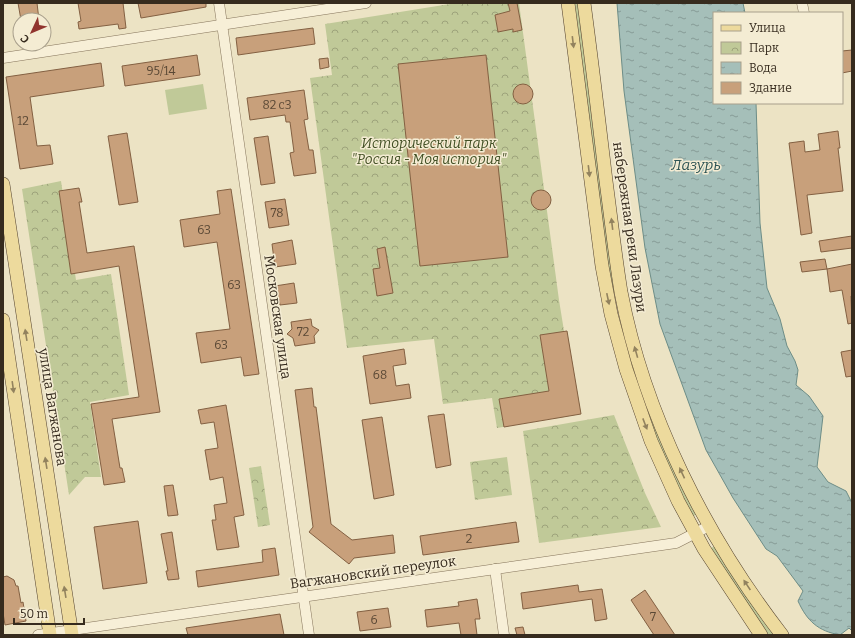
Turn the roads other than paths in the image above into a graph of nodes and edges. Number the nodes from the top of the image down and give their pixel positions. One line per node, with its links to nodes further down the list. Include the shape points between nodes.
1 (219, 3): 5 (street, Московская улица)
2 (366, 3): 5 (street)
3 (568, 3): 10 (main road, one-way to 10, via 607,295 626,369 645,423)
4 (584, 3): 9 (main road, набережная реки Лазури, one-way to 4, via 681,471 658,416 637,355 625,308)
5 (222, 25): 6 (street); 12 (street, Московская улица)
6 (3, 58)
7 (3, 184): 13 (main road, улица Вагжанова, one-way to 7)
8 (3, 320): 14 (main road, one-way to 14)
9 (709, 526): 10 (street, Вагжановский переулок); 18 (main road, набережная реки Лазури, one-way to 9)
10 (695, 533): 11 (street, Вагжановский переулок, via 676,542); 17 (main road)
11 (495, 569): 12 (street, Вагжановский переулок); 16 (street)
12 (304, 597): 13 (street, Вагжановский переулок); 15 (street, Московская улица)
13 (71, 633): 14 (street, Вагжановский переулок)
14 (46, 634)
15 (309, 635)
16 (504, 635)
17 (762, 635)
18 (782, 635)

